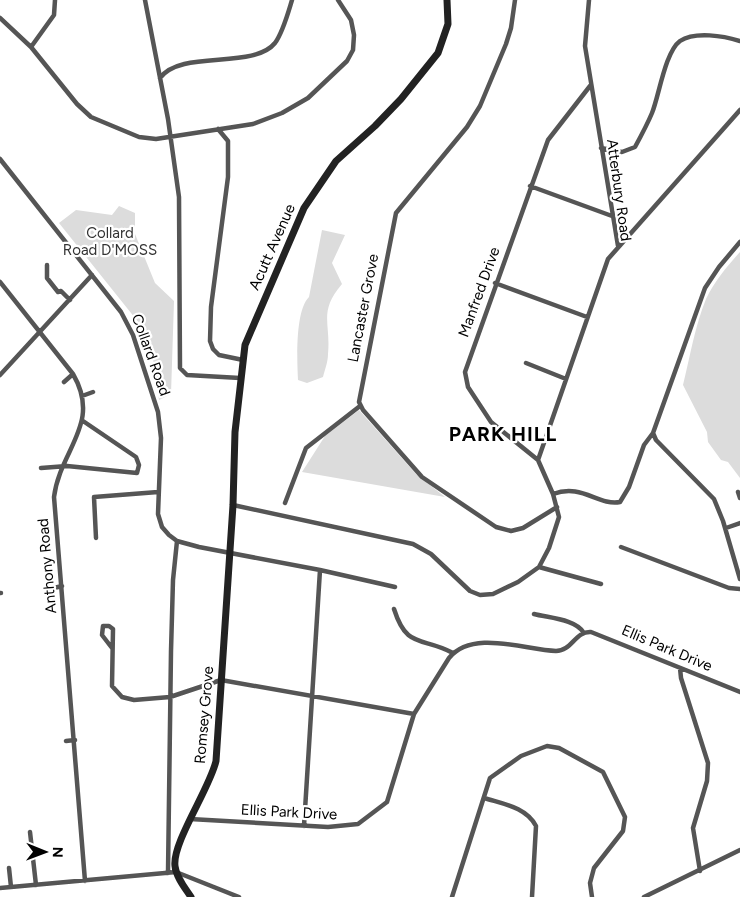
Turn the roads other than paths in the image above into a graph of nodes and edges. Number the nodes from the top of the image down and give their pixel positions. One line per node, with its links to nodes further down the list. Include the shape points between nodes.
1 (56, 0): 10 (street, via 54,15)
2 (145, 0): 11 (street)
3 (292, 0): 11 (street, via 277,40 268,49 175,66)
4 (338, 0): 14 (street, via 349,15 354,35 347,61 319,90 282,113 253,124)
5 (448, 0): 29 (street, Acutt Avenue, via 448,24 438,53 401,99 336,161 304,208 252,325)
6 (515, 0): 38 (street, Lancaster Grove, via 506,44 480,106 396,213 366,358)
7 (589, 0): 12 (street, Atterbury Road, via 585,36)
8 (0, 18): 10 (street)
9 (740, 41): 16 (street, via 704,36 680,41 672,50 653,111 634,147 622,152)
10 (31, 47): 15 (street, via 91,117 139,137 156,139)
11 (160, 78): 15 (street)
12 (590, 86): 16 (street, Atterbury Road); 18 (street, Manfred Drive, via 551,133)
13 (740, 110): 21 (street)
14 (218, 129): 15 (street); 29 (street, via 228,141 228,168 211,307 210,341 219,355)
15 (171, 136): 33 (street, via 180,205 180,368 187,375)
16 (601, 148): 19 (street, Atterbury Road)
17 (0, 159): 23 (street, Collard Road)
18 (530, 186): 19 (street); 25 (street, Manfred Drive)
19 (612, 216): 21 (street, Atterbury Road)
20 (740, 242): 40 (street, via 705,288)
21 (618, 246): 27 (street, Atterbury Road, via 605,264)
22 (47, 265): 26 (street, via 47,278 58,292)
23 (92, 274): 26 (street); 44 (street, Collard Road, via 128,324 158,412)
24 (0, 282): 28 (street, Anthony Road)
25 (495, 284): 27 (street); 41 (street, Manfred Drive, via 466,364 465,378 491,422)
26 (70, 300): 28 (street)
27 (587, 317): 34 (street, Atterbury Road)
28 (40, 332): 31 (street); 32 (street, Anthony Road)
29 (243, 360): 33 (street, Acutt Avenue)
30 (526, 363): 34 (street)
31 (0, 374)
32 (73, 374): 35 (street); 37 (street, Anthony Road)
33 (240, 378): 49 (street, Acutt Avenue)
34 (566, 378): 41 (street, Atterbury Road)
35 (64, 382)
36 (93, 392): 37 (street)
37 (82, 396): 39 (street, Anthony Road)
38 (360, 406): 48 (street, via 306,448); 50 (street, via 422,477 496,527 510,531 523,528)
39 (83, 421): 42 (street, Anthony Road); 42 (street, via 136,457 138,471)
40 (653, 433): 46 (street, via 644,445 620,502 576,491); 52 (street, via 656,440 714,499)
41 (538, 460): 46 (street, Manfred Drive)
42 (63, 465): 43 (street); 61 (street, Anthony Road, via 54,497)
43 (41, 468)
44 (158, 492): 53 (street, via 95,496); 54 (street, Collard Road, via 160,521)
45 (738, 492): 47 (street)
46 (553, 494): 50 (street, Manfred Drive)
47 (740, 498)
48 (285, 503)
49 (233, 505): 56 (street, Acutt Avenue); 57 (street, via 413,544 431,554 470,591 480,595 502,591)
50 (557, 507): 57 (street, via 554,532)
51 (740, 524): 52 (street)
52 (726, 528): 59 (street)
53 (96, 538)
54 (177, 542): 56 (street); 74 (street)
55 (621, 547): 64 (street, via 729,588)
56 (230, 553): 58 (street); 71 (street, Romsey Grove)
57 (539, 567): 60 (street)
58 (320, 570): 62 (street); 73 (street)
59 (740, 579)
60 (601, 584)
61 (62, 586): 63 (street); 76 (street, Anthony Road)
62 (395, 587)
63 (54, 588)
64 (740, 589)
65 (394, 609): 69 (street, via 408,637)
66 (534, 614): 67 (street, Ellis Park Drive, via 579,626)
67 (584, 633): 69 (street, via 564,650 488,643 467,646); 70 (street, Ellis Park Drive, via 602,635)
68 (112, 648): 68 (street, via 113,629 105,626 101,631); 74 (street, via 111,682 118,694 134,700)
69 (453, 653): 75 (street, Ellis Park Drive)
70 (680, 668): 72 (street, Ellis Park Drive); 86 (street, via 708,763 707,781 692,828)
71 (221, 680): 73 (street); 74 (street); 79 (street, Romsey Grove, via 214,770)
72 (740, 692)
73 (313, 696): 75 (street); 80 (street)
74 (170, 697): 82 (street)
75 (414, 714): 80 (street, Ellis Park Drive, via 387,802 352,826)
76 (75, 740): 77 (street); 89 (street, Anthony Road)
77 (66, 741)
78 (484, 798): 95 (street); 96 (street, via 520,810 536,826); 97 (street, via 493,775 521,756 547,746 559,748 603,772 625,822 619,837 594,868 590,883)
79 (190, 819): 80 (street, Ellis Park Drive); 83 (street, Romsey Grove)
80 (304, 826)
81 (30, 832): 90 (street)
82 (168, 838): 83 (street); 88 (street)
83 (181, 843): 87 (street, Romsey Grove, via 175,860)
84 (740, 850): 86 (street)
85 (9, 868): 91 (street)
86 (700, 871): 98 (street)
87 (176, 872): 88 (street); 93 (street); 94 (street)
88 (168, 873): 89 (street)
89 (86, 881): 90 (street)
90 (36, 885): 91 (street)
91 (11, 887): 92 (street)
92 (0, 888)
93 (191, 897)
94 (239, 897)
95 (452, 897)
96 (532, 897)
97 (592, 897)
98 (644, 897)

